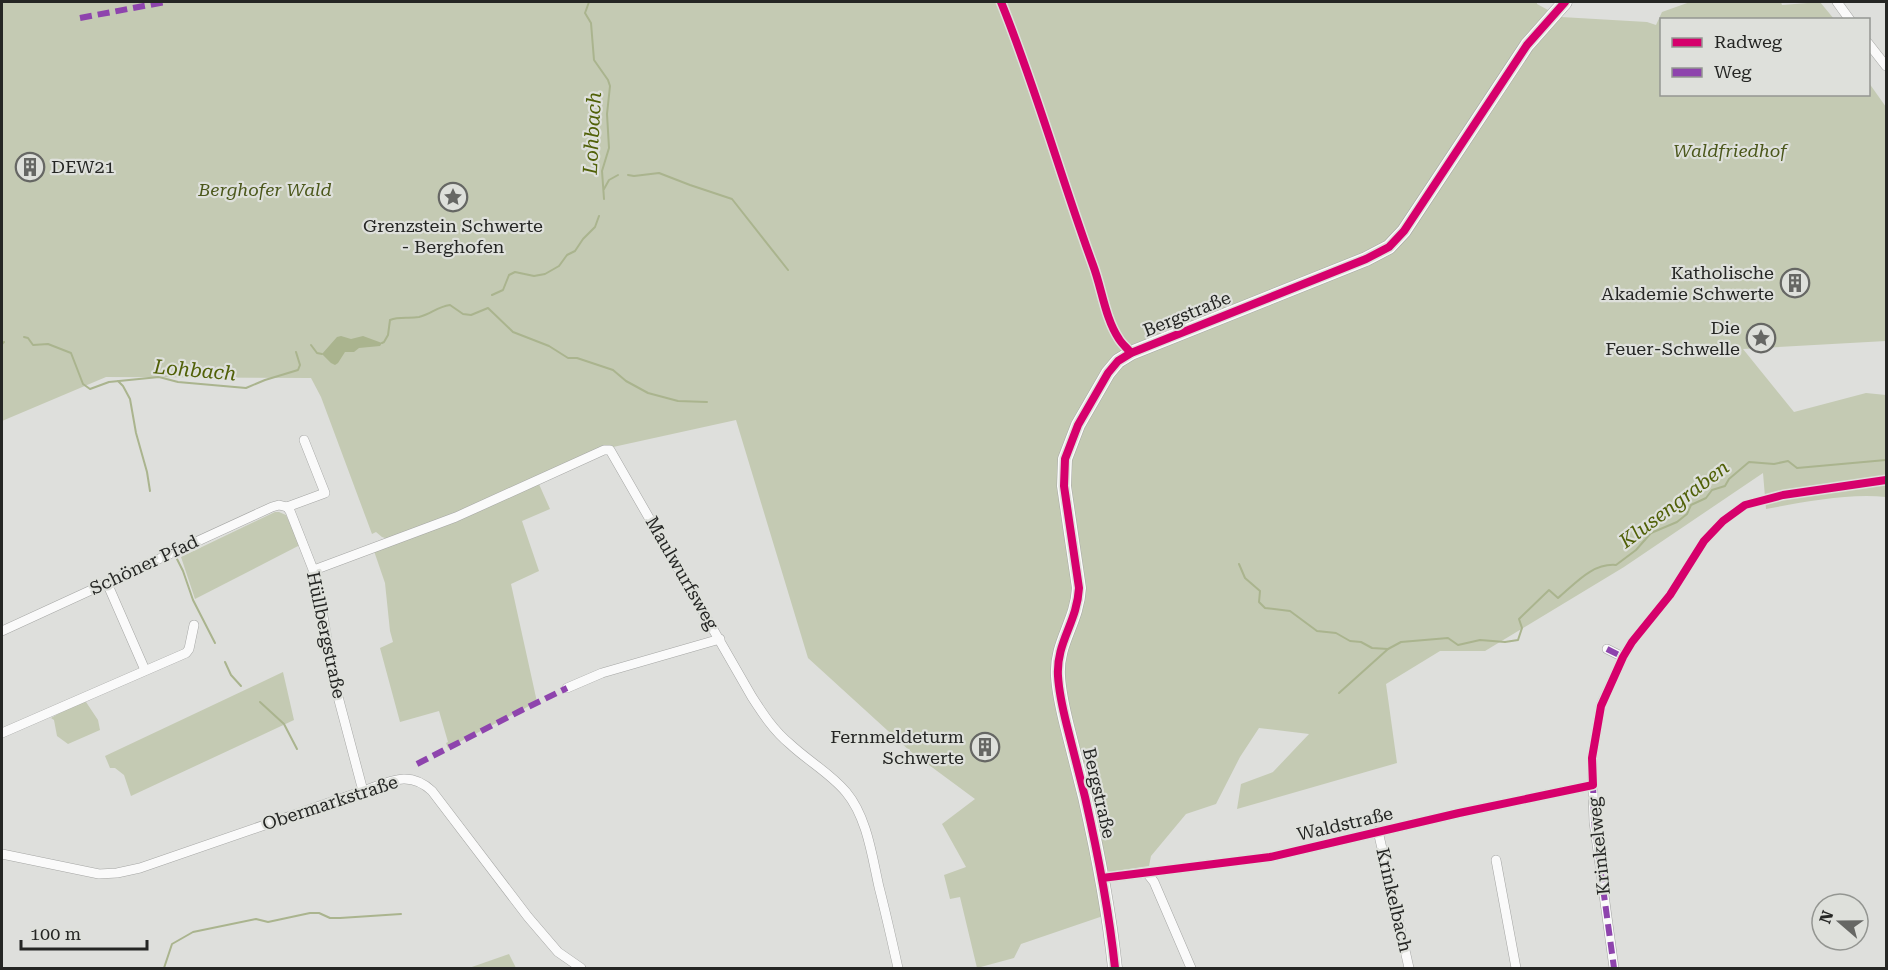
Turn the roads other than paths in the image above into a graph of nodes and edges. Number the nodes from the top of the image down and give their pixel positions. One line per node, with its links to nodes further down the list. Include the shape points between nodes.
1 (1565, 2): 25 (main road, Bergstraße, via 1527,45 1417,213 1389,247 1131,353 1114,365 1085,413 1063,468 1079,588 1076,612 1058,657 1058,677)
2 (1838, 2): 3 (street)
3 (1849, 18)
4 (1870, 44): 5 (street)
5 (1887, 66)
6 (304, 440): 7 (street, via 325,493)
7 (287, 507): 8 (street, Hüllbergstraße); 9 (street, Schöner Pfad, via 272,507)
8 (314, 570): 12 (street, Maulwurfsweg, via 456,517 610,450); 20 (street, Hüllbergstraße, via 336,689)
9 (107, 582): 11 (street, Schöner Pfad); 16 (street)
10 (194, 625): 16 (street, via 186,653)
11 (2, 631)
12 (720, 639): 17 (street); 27 (street, Maulwurfsweg, via 774,728 832,778 855,806 875,866)
13 (1632, 642): 15 (street, Krinkelweg)
14 (1607, 649): 15 (street)
15 (1623, 657): 19 (street, Krinkelweg, via 1601,706 1592,758)
16 (146, 670): 18 (street)
17 (567, 688)
18 (2, 733)
19 (1593, 785): 21 (street, Waldstraße); 32 (street, Krinkelweg, via 1594,822)
20 (363, 791): 22 (street, Obermarkstraße, via 117,873 89,872); 26 (street, Obermarkstraße, via 406,778 426,786 558,952)
21 (1378, 831): 24 (street, Waldstraße, via 1270,857); 30 (street, Krinkelbach)
22 (2, 854)
23 (1496, 860): 31 (street)
24 (1147, 873): 25 (street, Waldstraße); 29 (street)
25 (1102, 878): 28 (main road, Bergstraße)
26 (581, 969)
27 (898, 969)
28 (1115, 969)
29 (1191, 969)
30 (1409, 969)
31 (1516, 969)
32 (1614, 969)

